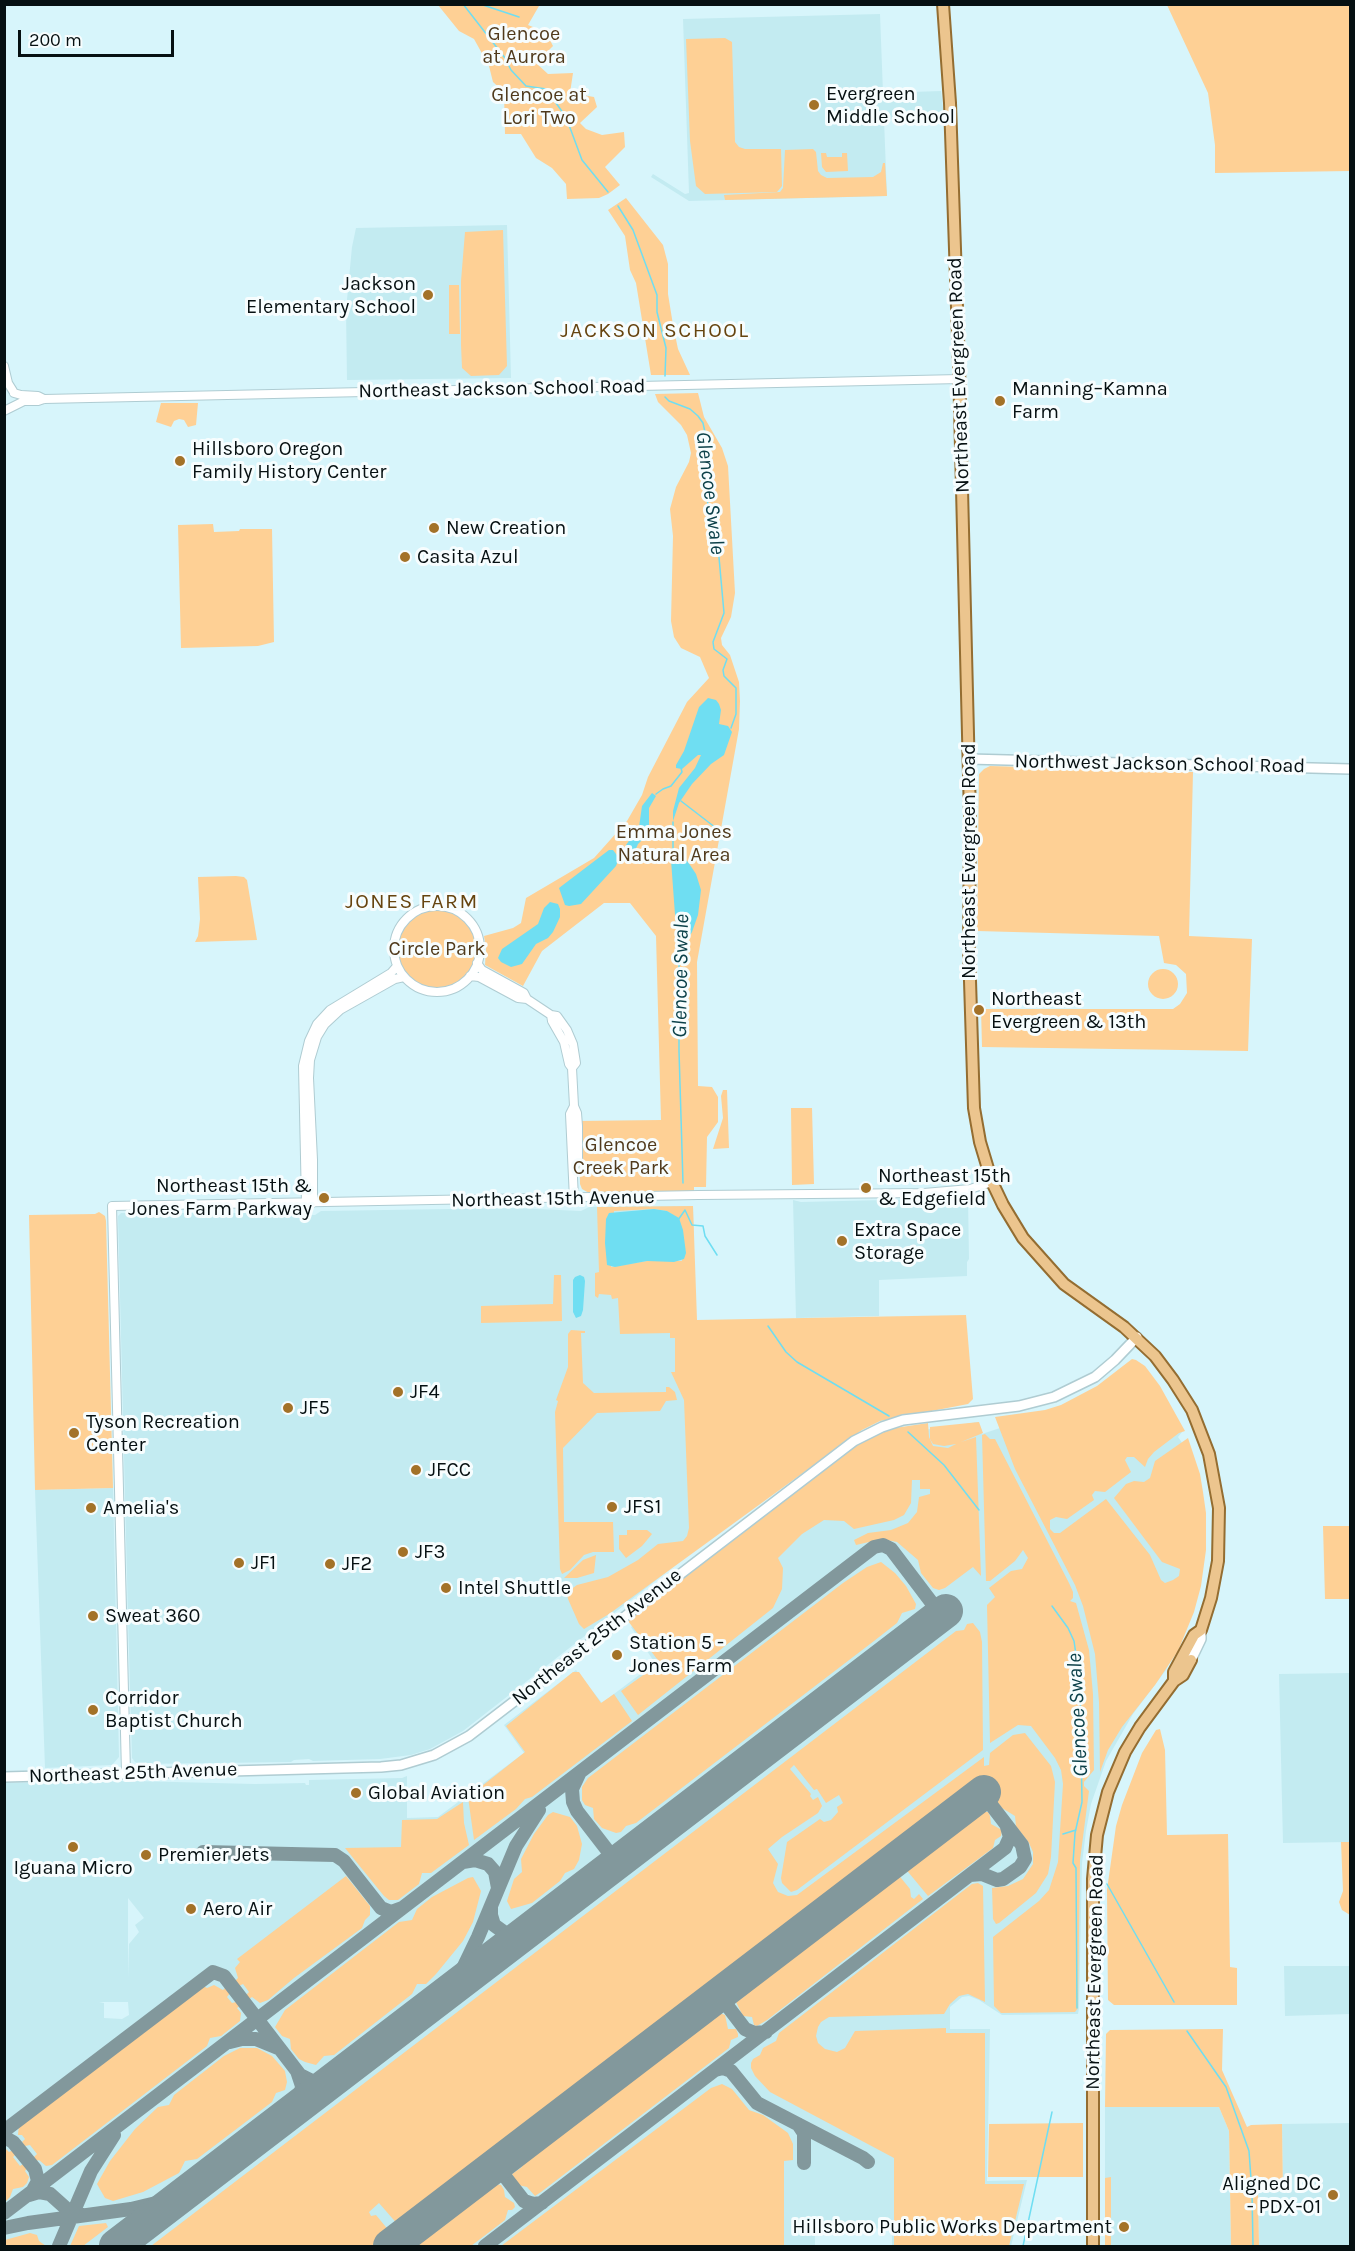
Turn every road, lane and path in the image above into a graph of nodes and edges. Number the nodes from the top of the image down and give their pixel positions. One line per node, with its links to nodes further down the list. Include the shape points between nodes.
1 (943, 4): 3 (main road, Northeast Evergreen Road)
2 (4, 366): 4 (street)
3 (960, 379): 5 (street, Northeast Jackson School Road); 7 (main road, Northeast Evergreen Road)
4 (10, 391): 5 (street, Northeast Jackson School Road); 6 (street, via 16,400)
5 (44, 399): 6 (street, Northeast Jackson School Road, via 24,401)
6 (9, 409)
7 (969, 759): 8 (main road, Northwest Jackson School Road); 14 (main road, Northeast Evergreen Road, via 974,1108)
8 (1350, 769)
9 (477, 963): 10 (street, via 480,944 473,926 460,913 438,906 424,908 400,927 394,946); 11 (street); 13 (street, via 482,970 524,993)
10 (398, 966): 12 (street); 16 (street, via 330,1010 309,1041 303,1071)
11 (470, 976): 12 (street, via 455,988 435,992 420,989); 13 (street, via 479,976)
12 (404, 977): 16 (street, via 340,1010 317,1037 309,1078 313,1160)
13 (527, 999): 15 (street, via 557,1016 570,1037 576,1063 572,1068 574,1107 570,1114)
14 (992, 1182): 15 (street, Northeast 15th Avenue, via 963,1191 924,1193); 17 (main road, Northeast Evergreen Road, via 1016,1227 1047,1267)
15 (574, 1199): 16 (street, Northeast 15th Avenue)
16 (309, 1203): 21 (street, Northeast 15th Avenue, via 112,1206)
17 (1137, 1337): 18 (main road, Northeast Evergreen Road, via 1169,1374 1191,1410 1215,1481 1220,1521 1218,1561); 21 (main road, Northeast 25th Avenue, via 1095,1377 1054,1397 1019,1406 903,1420 854,1441 475,1731 439,1753 381,1767)
18 (1201, 1630): 19 (main road, Northeast Evergreen Road); 20 (main road, Northeast Evergreen Road, via 1194,1635 1174,1672)
19 (1191, 1660): 20 (main road, Northeast Evergreen Road, via 1183,1675)
20 (1174, 1681): 23 (main road, Northeast Evergreen Road, via 1122,1759 1104,1806 1095,1850)
21 (126, 1773): 22 (main road, Northeast 25th Avenue)
22 (4, 1777)
23 (1093, 2247)

